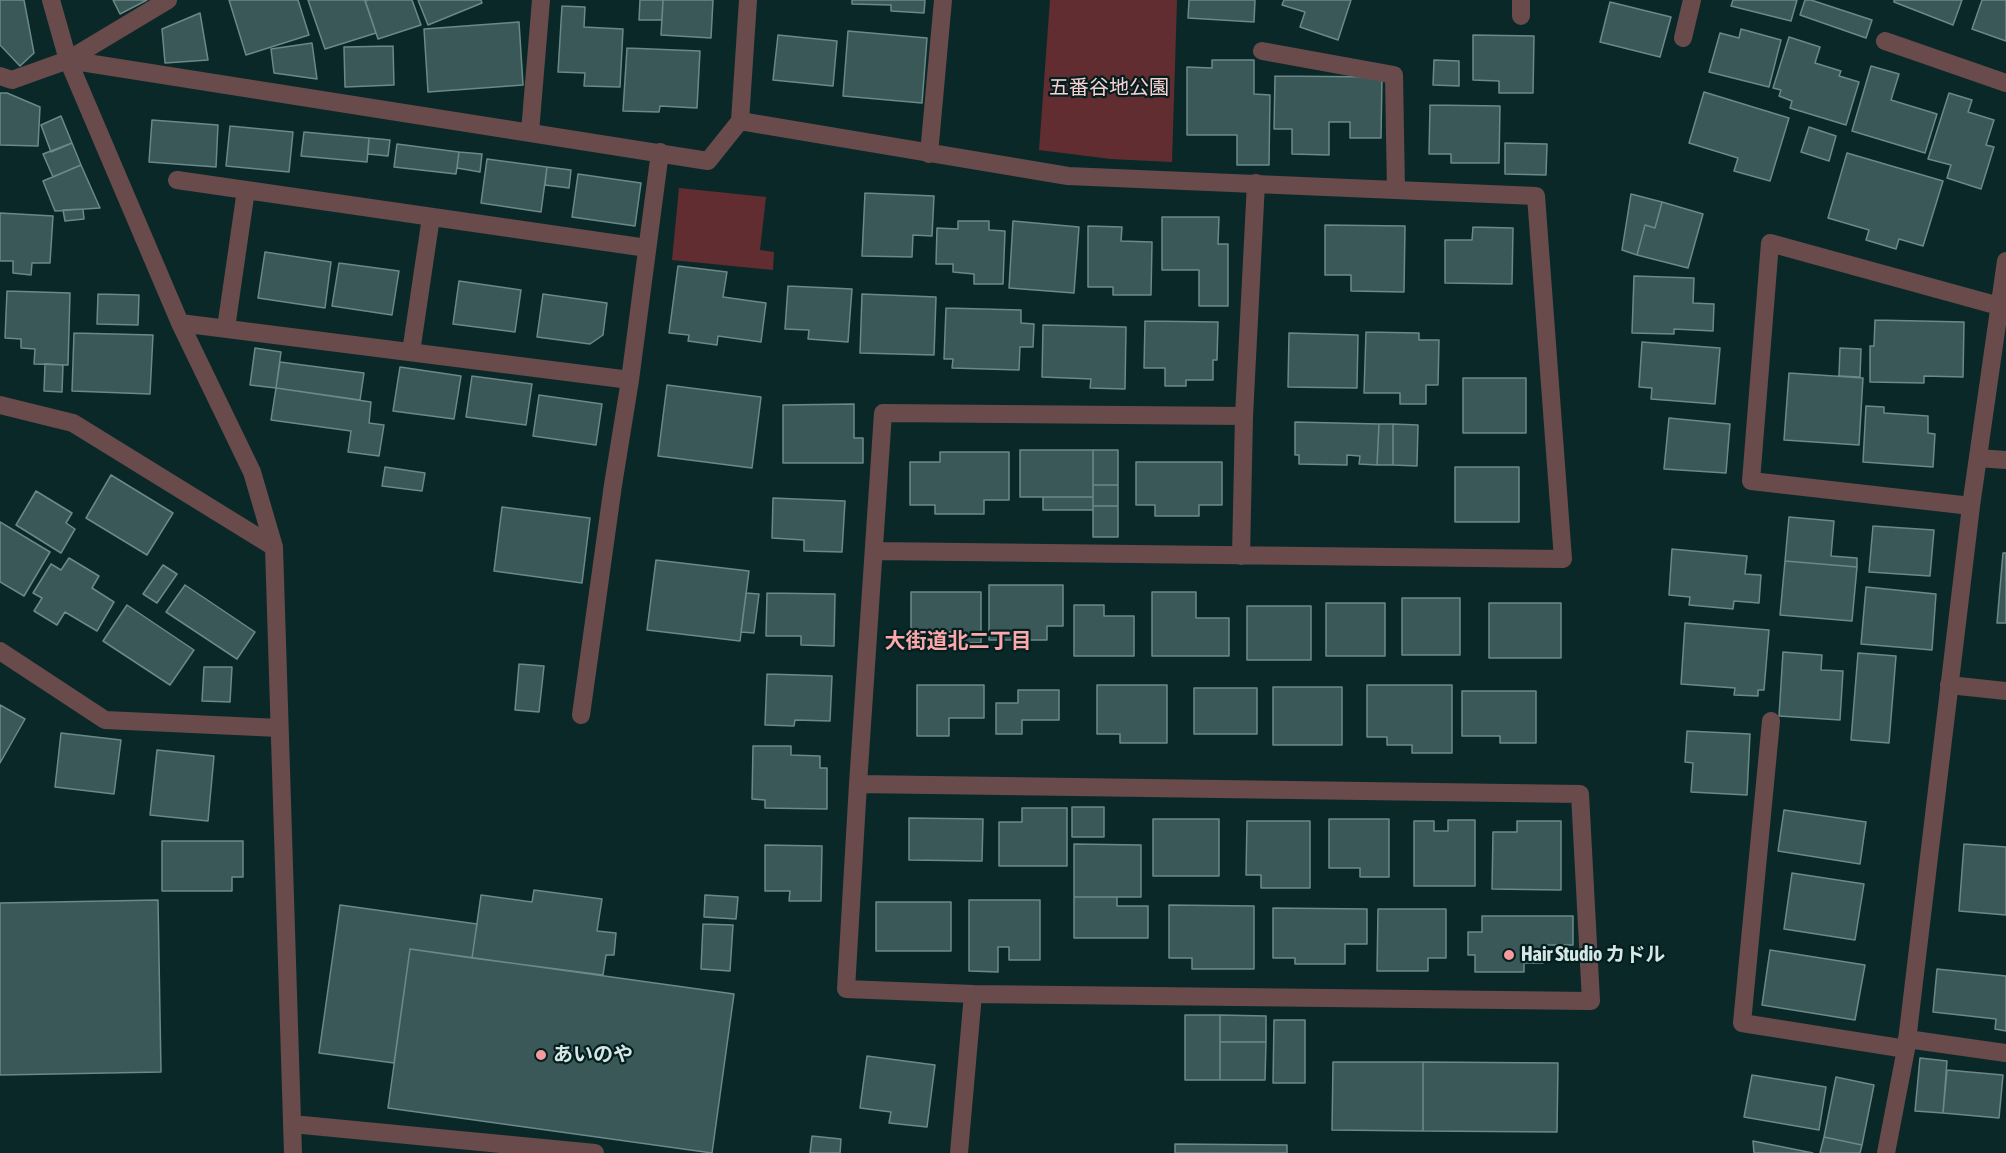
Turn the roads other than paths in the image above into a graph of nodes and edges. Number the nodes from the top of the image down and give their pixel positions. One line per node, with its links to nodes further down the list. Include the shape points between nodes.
1 (51, 0): 10 (street)
2 (168, 0): 10 (street)
3 (541, 0): 14 (street)
4 (748, 0): 13 (street)
5 (943, 0): 16 (street)
6 (1692, 0): 7 (street)
7 (1683, 38)
8 (1885, 41): 12 (street)
9 (1262, 51): 20 (street, via 1394,75)
10 (68, 60): 11 (street, via 12,80); 14 (street); 25 (street)
11 (0, 76)
12 (2006, 83)
13 (740, 121): 15 (street, via 708,161); 16 (street)
14 (530, 132): 15 (street)
15 (660, 152): 22 (street)
16 (929, 154): 18 (street, via 1068,176)
17 (177, 180): 19 (street)
18 (1256, 183): 20 (street); 30 (street)
19 (246, 190): 21 (street); 26 (street)
20 (1396, 190): 36 (street, via 1536,196 1563,559)
21 (431, 217): 22 (street); 27 (street)
22 (647, 248): 28 (street)
23 (2006, 261): 24 (street)
24 (2000, 306): 31 (street); 33 (street, via 1770,243 1751,481)
25 (180, 323): 26 (street); 34 (street, via 252,472)
26 (226, 328): 27 (street)
27 (411, 352): 28 (street)
28 (630, 380): 40 (street)
29 (0, 405): 34 (street, via 73,423)
30 (1244, 416): 35 (street, via 883,413); 36 (street)
31 (1978, 458): 32 (street); 33 (street)
32 (2006, 460)
33 (1971, 506): 38 (street)
34 (274, 547): 42 (street)
35 (875, 551): 36 (street); 43 (street)
36 (1241, 556)
37 (0, 651): 42 (street, via 105,720)
38 (1949, 685): 39 (street); 45 (street)
39 (2006, 691)
40 (580, 715)
41 (1771, 721): 45 (street, via 1743,1023)
42 (279, 728): 47 (street)
43 (858, 784): 44 (street, via 846,989); 44 (street, via 1580,794 1591,1001)
44 (973, 994): 50 (street)
45 (1907, 1044): 46 (street); 51 (street)
46 (2006, 1053)
47 (292, 1124): 48 (street); 49 (street)
48 (293, 1153)
49 (595, 1153)
50 (958, 1153)
51 (1886, 1153)

